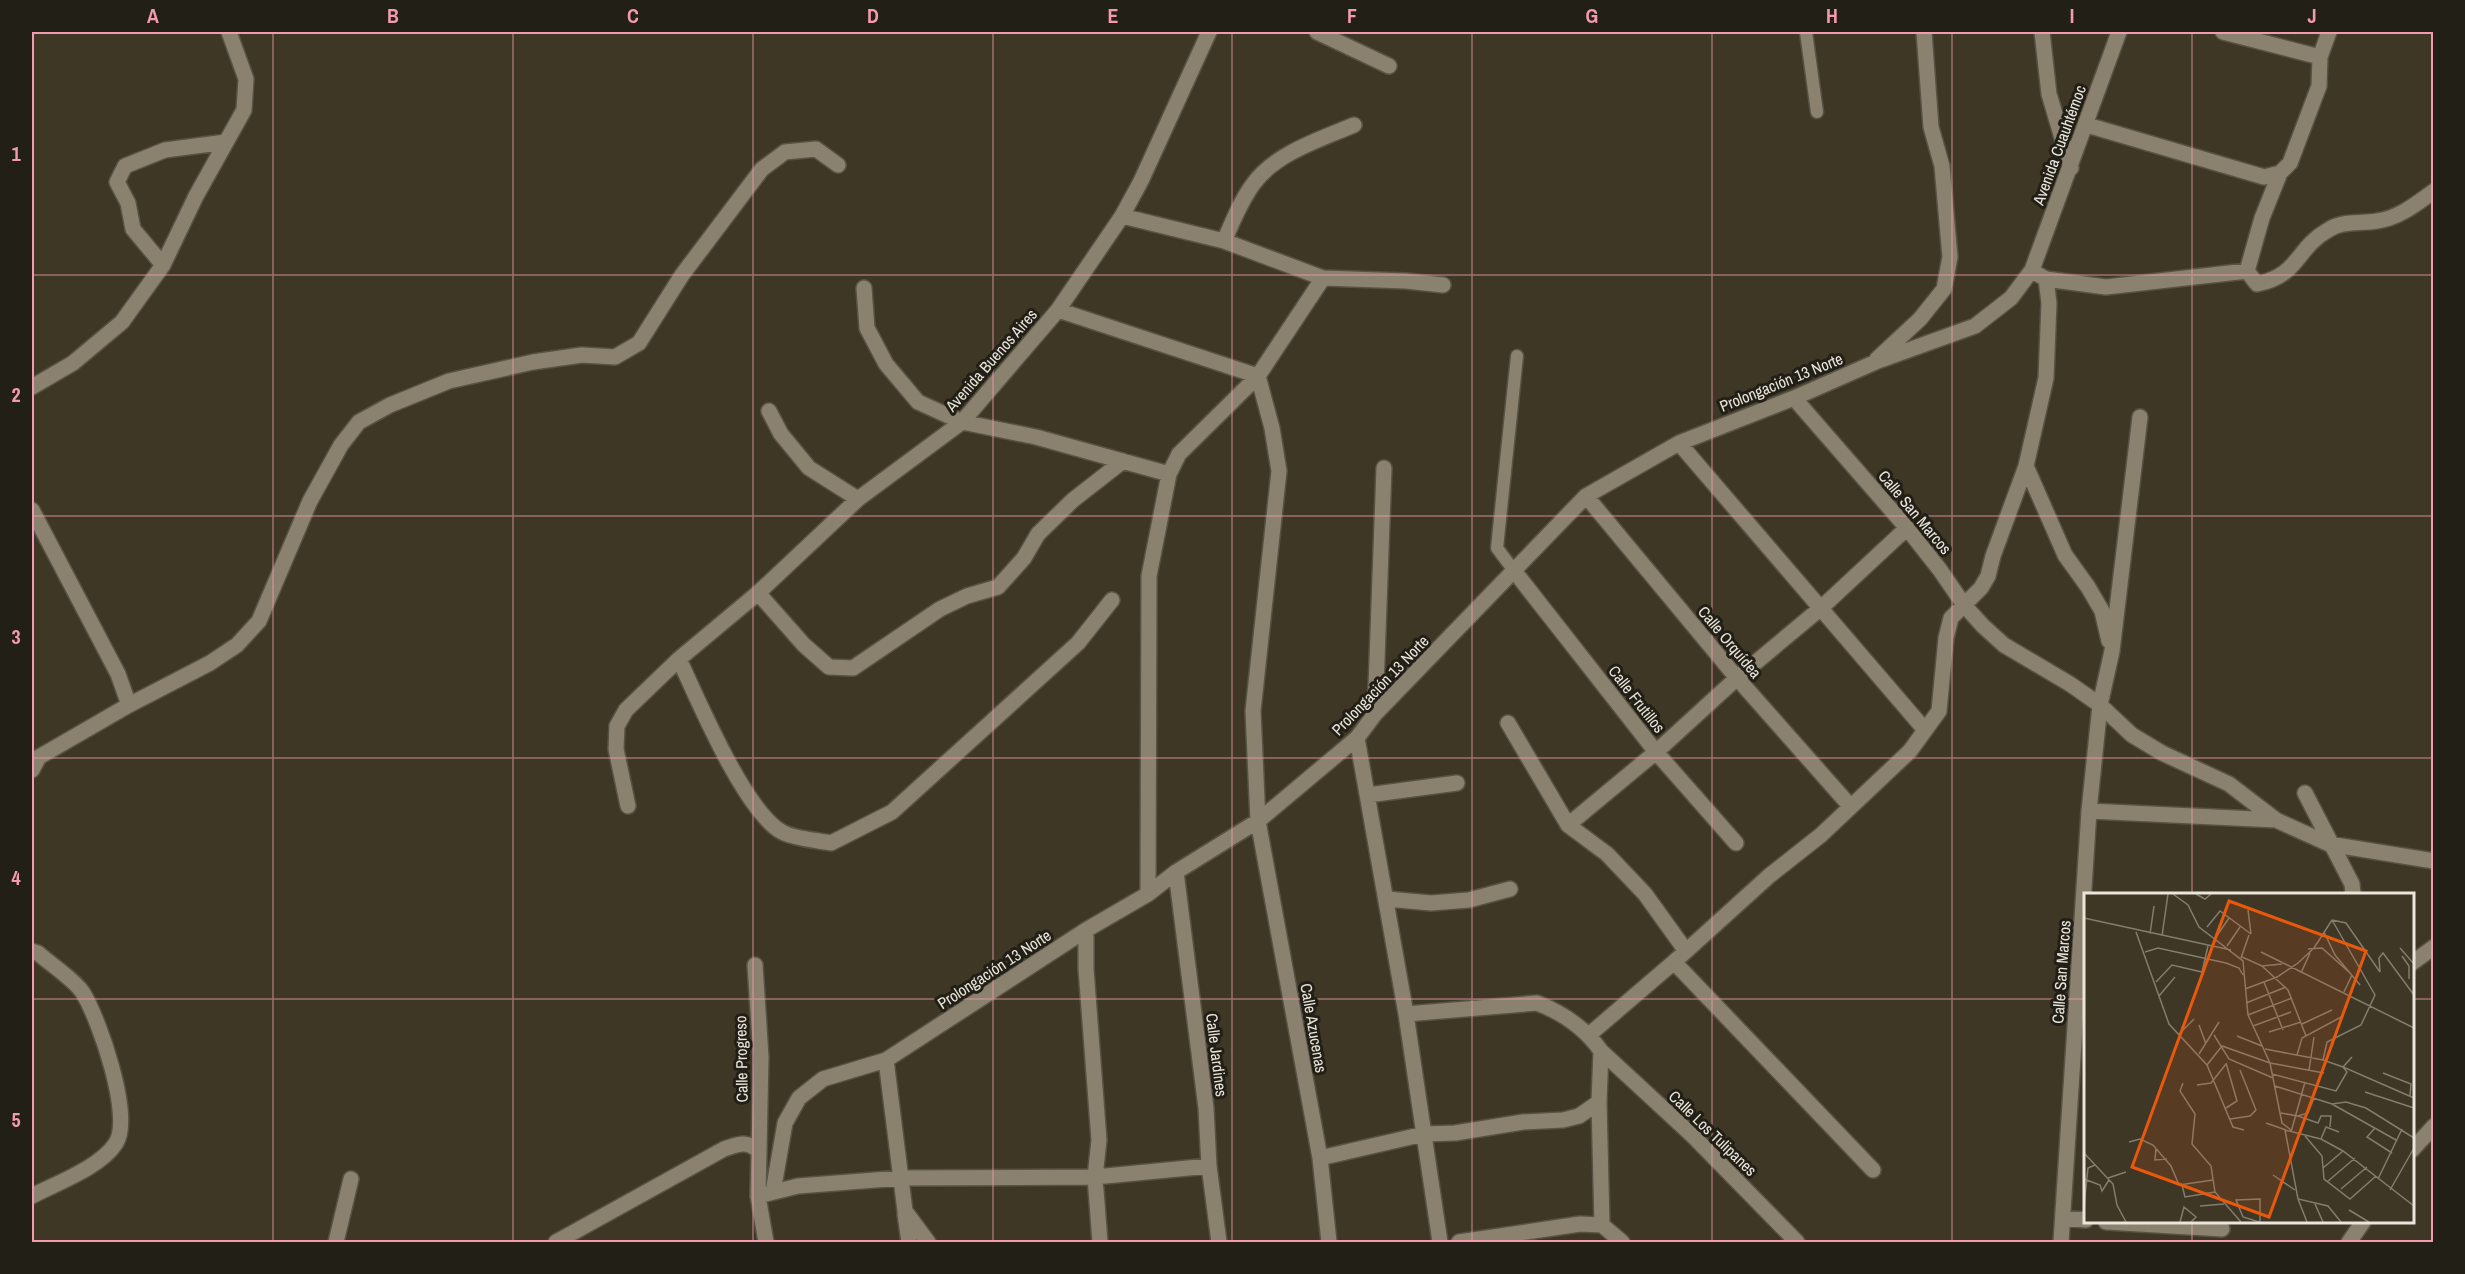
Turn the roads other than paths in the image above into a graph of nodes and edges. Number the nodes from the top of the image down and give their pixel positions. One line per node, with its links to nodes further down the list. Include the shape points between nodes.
1 (229, 32): 15 (street, via 246,79 244,110)
2 (1209, 32): 20 (street, Avenida Buenos Aires)
3 (1317, 32): 11 (street)
4 (1806, 32): 12 (lane)
5 (1924, 32): 31 (street, via 1930,127 1942,166 1950,257 1944,289 1920,319)
6 (2042, 32): 17 (street, via 2049,94)
7 (2119, 32): 13 (street, Avenida Cuauhtémoc)
8 (2223, 32): 10 (street)
9 (2330, 32): 10 (street)
10 (2320, 57): 18 (street, via 2319,86 2290,163)
11 (1389, 66)
12 (1817, 112)
13 (2087, 124): 17 (street, Avenida Cuauhtémoc); 18 (street, via 2264,177)
14 (1354, 125): 21 (street, via 1288,153 1255,181)
15 (226, 142): 22 (street); 22 (street, via 165,150 125,165 117,182 128,203 134,229)
16 (838, 165): 55 (street, via 816,149 785,152 762,169 682,276 639,343 615,357 582,355 533,362 448,381 359,422 310,501 259,621 237,645 210,663)
17 (2071, 168): 23 (street, Avenida Cuauhtémoc)
18 (2280, 173): 24 (street)
19 (2433, 191): 24 (street, via 2406,212 2378,221 2330,228 2312,241 2289,271 2273,281 2257,284)
20 (1122, 216): 21 (street); 29 (street, Avenida Buenos Aires)
21 (1224, 241): 25 (street)
22 (163, 265): 33 (street, via 122,322 72,363)
23 (2032, 270): 26 (street); 31 (street, Prolongación 13 Norte, via 2011,298 1975,326)
24 (2247, 271): 26 (street, via 2106,287)
25 (1323, 278): 27 (street); 32 (street)
26 (2046, 279): 40 (street, via 2046,378)
27 (1443, 285)
28 (864, 288): 37 (street, via 867,328 886,364 918,402)
29 (1058, 310): 32 (street); 37 (street, Avenida Buenos Aires)
30 (1517, 356): 47 (lane, via 1497,548)
31 (1871, 364): 34 (street, Prolongación 13 Norte)
32 (1258, 376): 42 (street, via 1179,454); 70 (street, Calle Azucenas, via 1279,471 1253,711)
33 (32, 387)
34 (1794, 398): 38 (street, Prolongación 13 Norte); 46 (street, Calle San Marcos)
35 (769, 411): 44 (street, via 781,434 809,468)
36 (2140, 417): 52 (street, Calle San Marcos)
37 (963, 422): 39 (street); 44 (street, Avenida Buenos Aires)
38 (1679, 443): 43 (street, Prolongación 13 Norte); 51 (street)
39 (1123, 461): 42 (street); 48 (street, via 1038,534 1024,558 998,587 940,609 853,668 829,667)
40 (2026, 466): 50 (street, via 1988,576); 52 (street, via 2065,555 2102,611)
41 (1384, 468): 57 (street)
42 (1169, 474): 78 (street, via 1149,576)
43 (1586, 496): 47 (street, Prolongación 13 Norte); 54 (street, Calle Orquídea)
44 (858, 498): 48 (street, Avenida Buenos Aires)
45 (32, 510): 55 (street, via 118,674)
46 (1907, 528): 50 (street, Calle San Marcos); 51 (street)
47 (1515, 572): 57 (street, Prolongación 13 Norte); 61 (street, Calle Frutillos)
48 (758, 593): 53 (street, Avenida Buenos Aires)
49 (1112, 600): 53 (street, via 1078,643 892,812 831,843 782,832 764,817 732,770)
50 (1964, 605): 56 (street, Calle San Marcos, via 2004,645); 59 (street, via 1951,618 1946,638 1940,711)
51 (1821, 608): 54 (street); 59 (street)
52 (2112, 651): 56 (street, Calle San Marcos)
53 (679, 660): 66 (street, Avenida Buenos Aires, via 626,710 617,726 616,749)
54 (1737, 678): 61 (street); 67 (street, Calle Orquídea)
55 (129, 705): 62 (street)
56 (2100, 705): 68 (street, Calle San Marcos); 69 (street, via 2132,735 2229,784)
57 (1375, 714): 60 (street, Prolongación 13 Norte)
58 (1508, 723): 71 (street)
59 (1925, 730): 67 (street, via 1910,751)
60 (1357, 738): 65 (street); 70 (street, Prolongación 13 Norte)
61 (1656, 752): 71 (street); 72 (street, Calle Frutillos)
62 (34, 757)
63 (1457, 783): 65 (street)
64 (2305, 793): 73 (street)
65 (1368, 795): 79 (street)
66 (628, 806)
67 (1851, 807): 83 (street)
68 (2089, 811): 69 (street); 105 (street, Calle San Marcos)
69 (2276, 820): 73 (street)
70 (1258, 821): 75 (street, Prolongación 13 Norte); 96 (street, Calle Azucenas)
71 (1568, 825): 83 (street, via 1607,854 1645,894)
72 (1736, 843)
73 (2329, 844): 74 (street); 77 (street, via 2352,884)
74 (2433, 861)
75 (1176, 872): 78 (street, Prolongación 13 Norte); 97 (street, Calle Jardines, via 1206,1108)
76 (1510, 889): 79 (street, via 1468,900 1431,903)
77 (2353, 893)
78 (1148, 894): 80 (street, Prolongación 13 Norte)
79 (1387, 899): 87 (street)
80 (1086, 930): 90 (street, Prolongación 13 Norte); 99 (street, via 1099,1140)
81 (2433, 947): 84 (street)
82 (32, 951): 103 (street, via 82,992 113,1067 122,1115 118,1140 107,1156)
83 (1686, 951): 85 (street)
84 (2414, 961)
85 (1674, 962): 88 (street); 98 (street)
86 (755, 965): 95 (street, Calle Progreso, via 761,1057)
87 (1406, 1014): 88 (street, via 1537,1003); 93 (street)
88 (1590, 1034): 89 (street, Calle Los Tulipanes)
89 (1601, 1051): 91 (street); 122 (street, Calle Los Tulipanes, via 1693,1136)
90 (886, 1060): 100 (street); 102 (street, Prolongación 13 Norte, via 824,1079 799,1098 785,1123)
91 (1599, 1102): 93 (street, via 1579,1116 1563,1120); 110 (street)
92 (2433, 1126): 94 (street)
93 (1424, 1134): 96 (street); 119 (street)
94 (2414, 1148)
95 (759, 1151): 102 (street, Calle Progreso); 112 (street, via 751,1144 724,1149)
96 (1320, 1158): 118 (street, Calle Azucenas)
97 (1209, 1166): 99 (street); 117 (street, Calle Jardines)
98 (1873, 1170)
99 (1095, 1177): 100 (street); 116 (street)
100 (901, 1178): 102 (street, via 798,1186); 104 (street)
101 (351, 1179): 111 (street)
102 (765, 1194): 113 (street, via 762,1220)
103 (32, 1196)
104 (905, 1210): 114 (street); 115 (street)
105 (2064, 1218): 106 (street); 123 (street, Calle San Marcos)
106 (2084, 1220)
107 (2186, 1223): 109 (street)
108 (2362, 1223): 125 (street)
109 (2226, 1224): 124 (street)
110 (1602, 1225): 120 (street, via 1580,1224); 121 (street)
111 (336, 1242)
112 (556, 1242)
113 (766, 1242)
114 (909, 1242)
115 (928, 1242)
116 (1100, 1242)
117 (1219, 1242)
118 (1329, 1242)
119 (1440, 1242)
120 (1459, 1242)
121 (1622, 1242)
122 (1797, 1242)
123 (2061, 1242)
124 (2214, 1242)
125 (2349, 1242)

